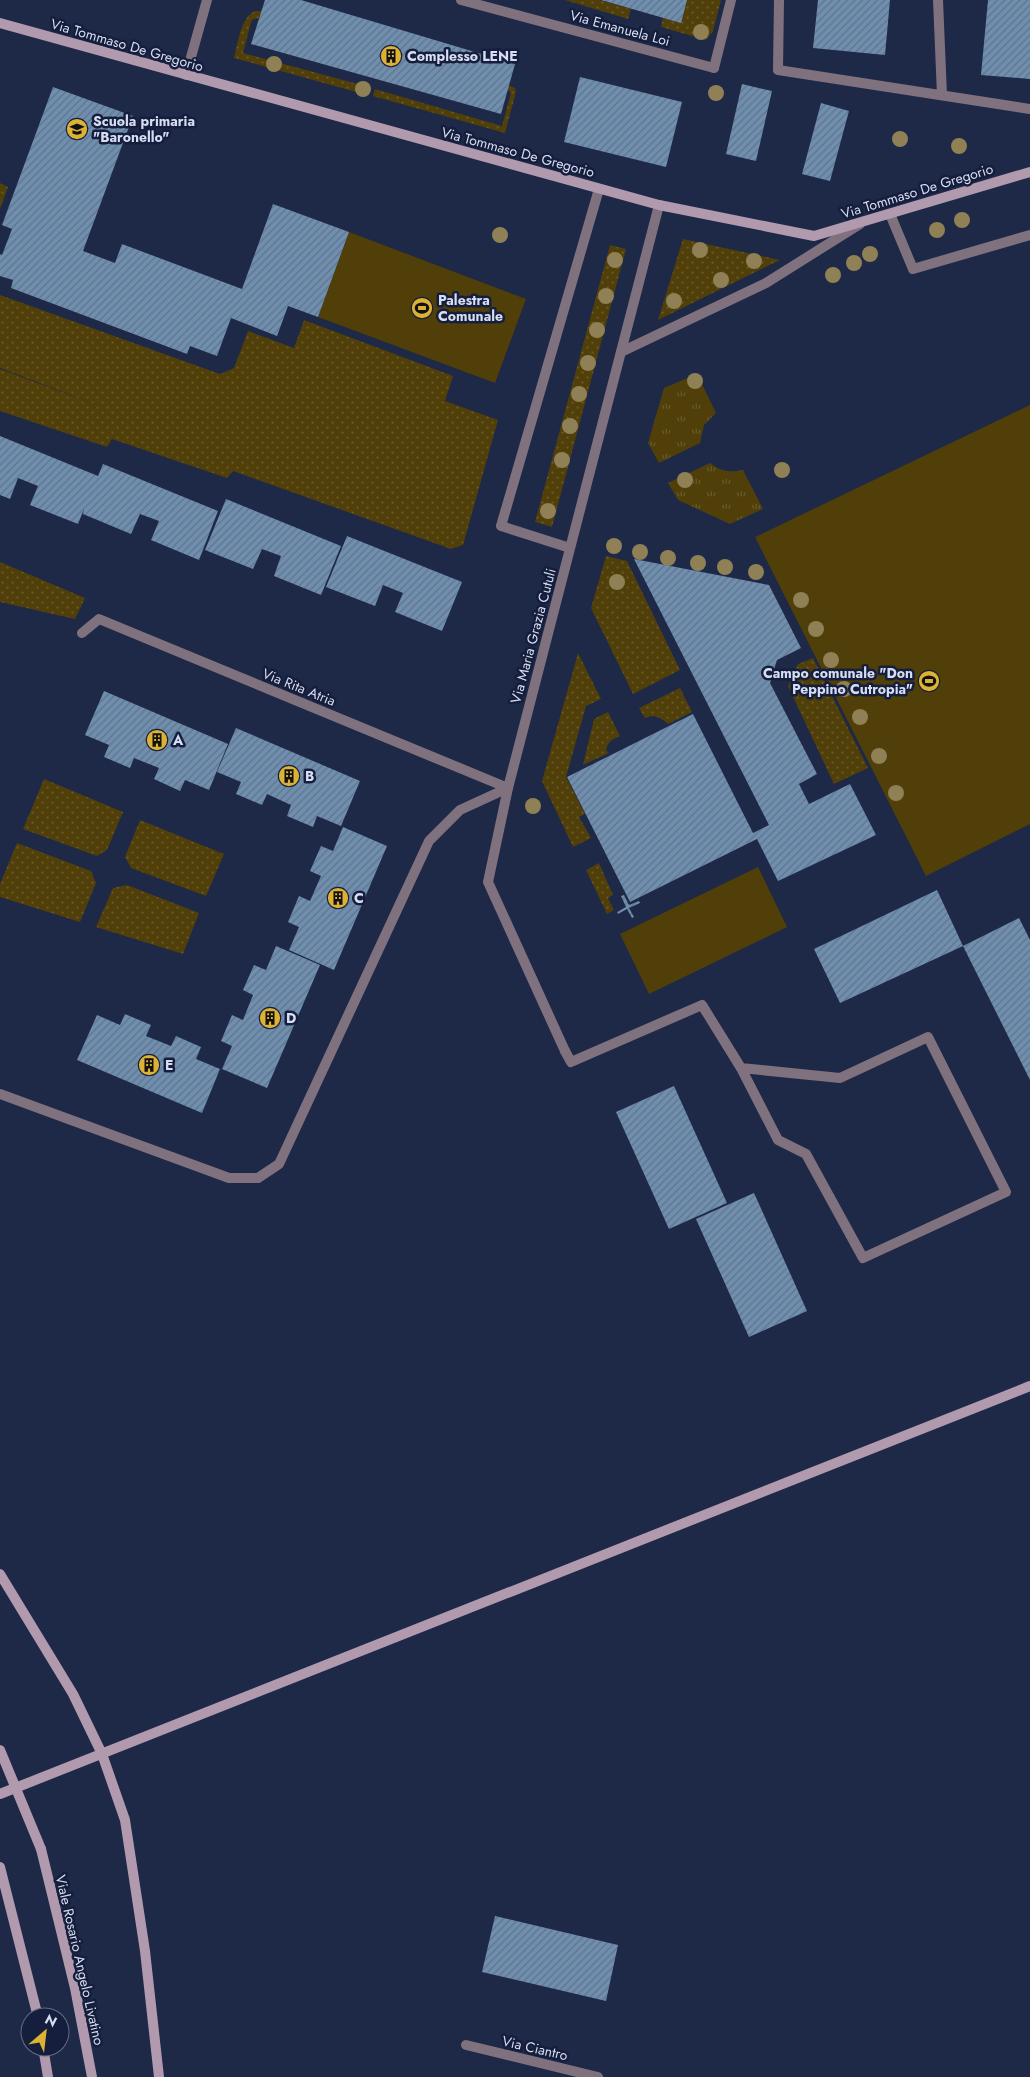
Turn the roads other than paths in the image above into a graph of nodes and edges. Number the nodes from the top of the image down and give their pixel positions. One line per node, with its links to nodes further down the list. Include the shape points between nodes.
1 (207, 0): 7 (street)
2 (461, 0): 3 (street, Via Emanuela Loi, via 714,68)
3 (731, 0)
4 (779, 0): 8 (street, via 778,70)
5 (938, 0): 8 (street)
6 (0, 23): 7 (street, Via Tommaso De Gregorio)
7 (186, 75): 11 (street, Via Tommaso De Gregorio)
8 (942, 95): 9 (street)
9 (1030, 109)
10 (1030, 172): 13 (street, Via Tommaso De Gregorio)
11 (599, 189): 12 (street, Via Tommaso De Gregorio); 17 (street, via 501,526)
12 (659, 205): 14 (street, Via Tommaso De Gregorio, via 814,236); 16 (street, Via Maria Grazia Cutuli)
13 (890, 214): 14 (street, Via Tommaso De Gregorio); 15 (street, via 913,269)
14 (863, 222): 16 (street, via 766,283)
15 (1030, 235)
16 (621, 352): 17 (street, Via Maria Grazia Cutuli)
17 (570, 548): 19 (street, Via Maria Grazia Cutuli)
18 (82, 632): 19 (street, Via Rita Atria, via 99,619)
19 (508, 788): 20 (street, Via Maria Grazia Cutuli, via 488,882 571,1062 702,1005); 21 (street, via 460,810 429,841 279,1164 258,1178 229,1178)
20 (740, 1068): 20 (street, via 778,1140 806,1154 863,1258 1006,1192 928,1037 840,1078)
21 (0, 1094)
22 (1030, 1386): 25 (street)
23 (0, 1574): 25 (street, via 73,1694)
24 (0, 1750): 32 (street, Viale Rosario Angelo Livatino, bridge, via 41,1849 75,1988)
25 (102, 1754): 26 (street); 33 (street, via 125,1820 145,1951)
26 (0, 1794)
27 (0, 1868): 28 (street)
28 (35, 2007)
29 (466, 2045): 34 (street, Via Ciantro)
30 (45, 2057): 31 (street)
31 (48, 2077)
32 (92, 2077)
33 (159, 2077)
34 (598, 2077)

